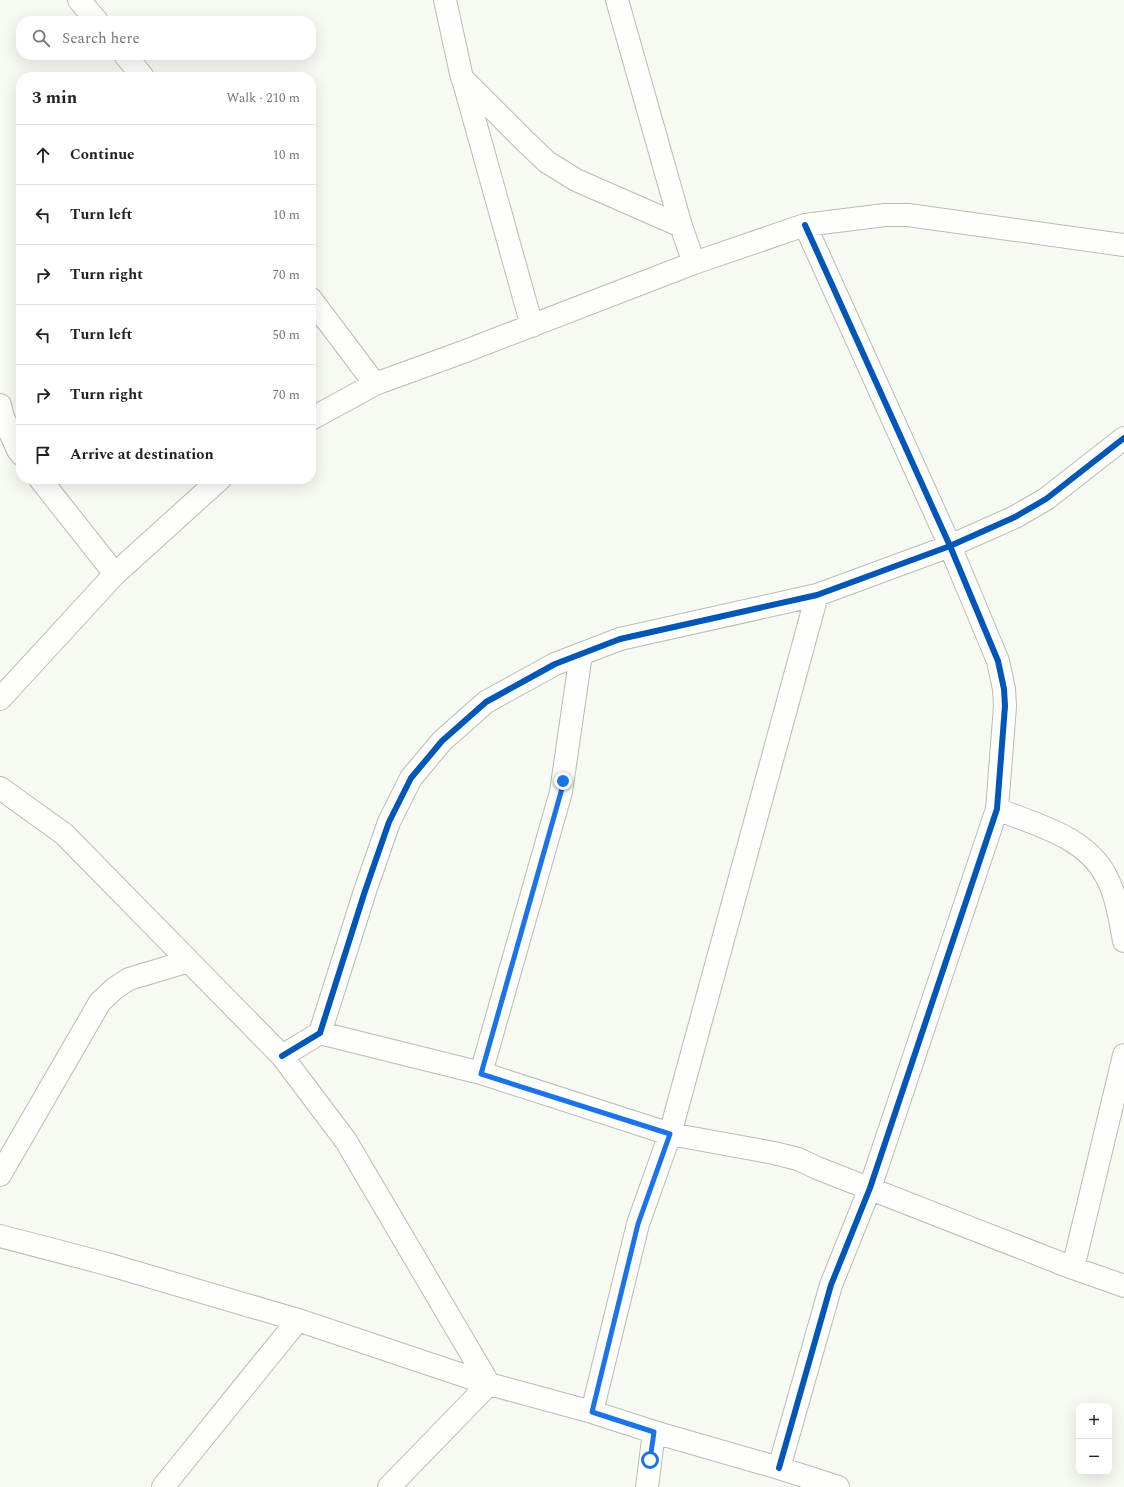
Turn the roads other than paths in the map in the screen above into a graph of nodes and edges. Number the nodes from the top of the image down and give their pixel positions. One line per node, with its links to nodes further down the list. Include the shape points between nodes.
1 (79, 0): 4 (street)
2 (445, 0): 7 (street)
3 (617, 0): 9 (street)
4 (93, 16)
5 (129, 60): 6 (street)
6 (139, 72)
7 (462, 78): 9 (street, via 548,162 576,180); 13 (street)
8 (805, 225): 10 (street, via 885,215 908,215); 11 (street); 21 (street)
9 (681, 226): 11 (street)
10 (1124, 245)
11 (694, 263): 13 (street)
12 (316, 306): 14 (street)
13 (532, 326): 14 (street)
14 (375, 384): 16 (street)
15 (0, 405): 18 (street)
16 (316, 415)
17 (1124, 438): 21 (street, via 1046,499 1015,517)
18 (16, 446)
19 (44, 484): 22 (street)
20 (214, 484): 22 (street)
21 (950, 546): 23 (street); 27 (street, via 998,661 1004,689)
22 (115, 574): 25 (street)
23 (817, 595): 24 (street, via 620,639); 34 (street)
24 (581, 654): 30 (street, via 555,664 486,702 442,741 411,778 386,829); 33 (street, via 561,792)
25 (0, 699)
26 (0, 788): 29 (street, via 64,834)
27 (997, 809): 28 (street, via 1066,837 1088,853 1106,876 1118,910); 36 (street)
28 (1124, 941)
29 (189, 961): 32 (street); 35 (street, via 129,980 115,988 100,1002)
30 (320, 1034): 32 (street); 33 (street)
31 (1124, 1055): 38 (street)
32 (282, 1056): 41 (street, via 346,1141)
33 (481, 1074): 34 (street)
34 (670, 1134): 36 (street, via 798,1159); 42 (street, via 638,1224)
35 (0, 1175)
36 (870, 1188): 38 (street); 44 (street, via 831,1285)
37 (0, 1236): 40 (street, via 107,1264)
38 (1073, 1268): 39 (street)
39 (1124, 1286)
40 (298, 1320): 41 (street); 45 (street)
41 (490, 1384): 42 (street); 46 (street)
42 (592, 1412): 43 (street)
43 (654, 1432): 44 (street); 47 (street)
44 (779, 1468): 48 (street)
45 (163, 1487)
46 (389, 1487)
47 (646, 1487)
48 (838, 1487)

